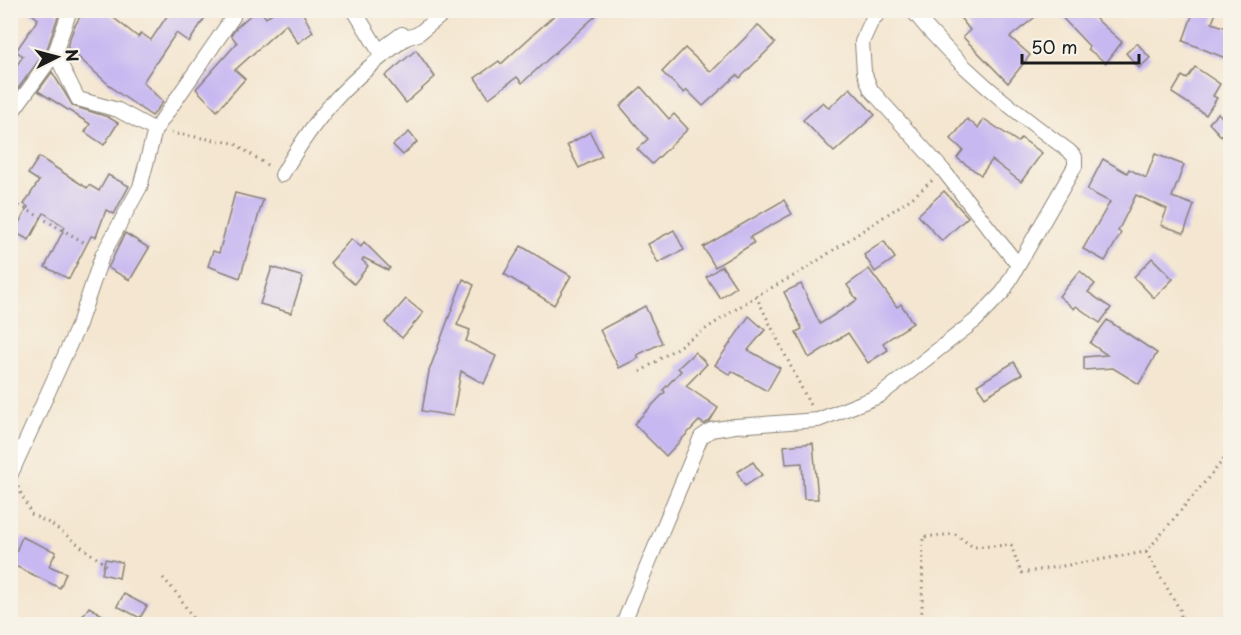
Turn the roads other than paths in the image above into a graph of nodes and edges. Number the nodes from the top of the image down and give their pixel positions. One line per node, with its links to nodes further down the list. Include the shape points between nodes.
1 (70, 10): 8 (street)
2 (234, 10): 10 (street, via 233,17)
3 (354, 10): 7 (street, via 379,51 402,34)
4 (448, 10): 7 (street, via 418,34)
5 (882, 10): 12 (street, via 872,20 862,42 864,72 871,90 943,170)
6 (912, 10): 12 (street, via 939,44 989,91 1075,157 1076,166)
7 (406, 38): 11 (street, via 365,68 327,106)
8 (55, 53): 9 (street); 10 (street, via 78,99 118,110)
9 (10, 116)
10 (154, 130): 13 (street, via 140,187 102,256 79,324)
11 (282, 175)
12 (1018, 265): 14 (street, via 1003,292 976,320 879,396 818,420 735,426 711,430 701,437)
13 (11, 475)
14 (623, 624)

